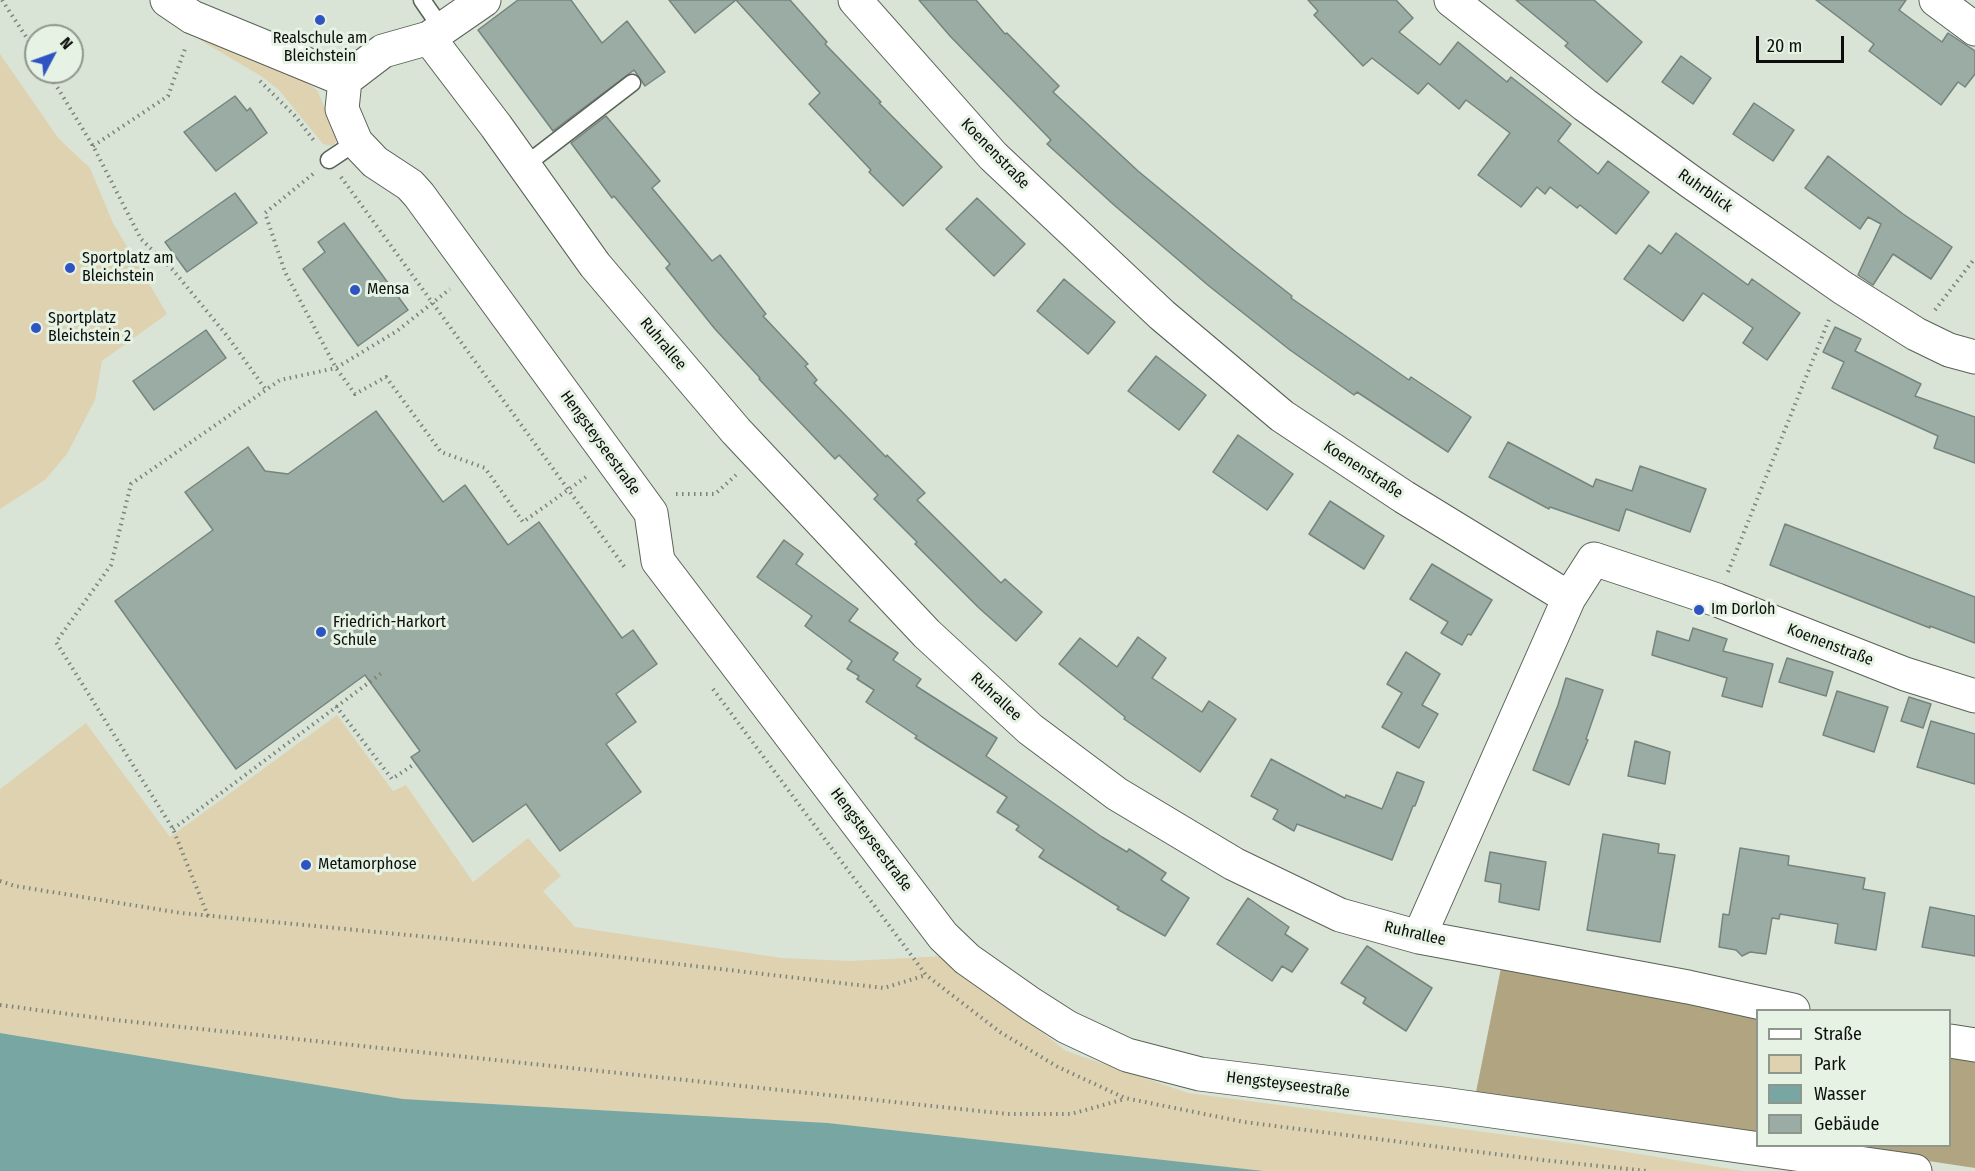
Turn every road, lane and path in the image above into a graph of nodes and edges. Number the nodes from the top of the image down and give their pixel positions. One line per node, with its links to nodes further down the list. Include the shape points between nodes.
1 (2, 0): 10 (path)
2 (422, 0): 9 (lane)
3 (484, 0): 9 (street)
4 (855, 0): 32 (street, Koenenstraße, via 993,156 1162,315 1282,416)
5 (1451, 0): 22 (street, Ruhrblick, via 1585,105)
6 (1936, 0): 8 (street)
7 (179, 8): 12 (street); 16 (path, via 189,39 168,96)
8 (1975, 29)
9 (435, 33): 12 (street, via 383,51); 18 (street, Ruhrallee)
10 (24, 34)
11 (252, 75): 17 (path, via 295,116)
12 (345, 80): 15 (street, Hengsteyseestraße, via 342,109)
13 (632, 83): 18 (lane)
14 (55, 84): 16 (path)
15 (356, 142): 17 (lane); 21 (street, Hengsteyseestraße, via 375,162 410,185)
16 (93, 146): 27 (path, via 141,239 173,270)
17 (329, 160): 23 (path)
18 (524, 166): 28 (street, Ruhrallee, via 595,265)
19 (304, 182): 26 (path, via 265,213 285,272)
20 (1975, 258): 24 (path)
21 (474, 271): 23 (path); 50 (street, Hengsteyseestraße, via 651,513 658,561 943,936 967,959 1031,1005 1127,1055 1200,1074)
22 (1843, 288): 24 (street, Ruhrblick); 33 (path)
23 (434, 302): 26 (path, via 398,331); 29 (path)
24 (1916, 334): 25 (street, Ruhrblick)
25 (1975, 357)
26 (336, 368): 27 (path, via 280,380); 29 (path, via 355,394 386,377 441,452 486,468 523,522)
27 (266, 390): 39 (path, via 131,484 111,565 56,642)
28 (758, 454): 30 (path, via 715,494); 42 (street, Ruhrallee, via 927,634 1030,729 1118,794 1234,864 1330,910)
29 (569, 489): 31 (path)
30 (687, 494)
31 (629, 573)
32 (1569, 598): 33 (street, Koenenstraße, via 1594,559); 42 (street)
33 (1717, 600): 36 (street, Koenenstraße, via 1905,674)
34 (383, 672): 37 (path)
35 (710, 686): 43 (path)
36 (1975, 696)
37 (336, 706): 38 (path, via 392,779); 39 (path)
38 (416, 763)
39 (173, 829): 41 (path)
40 (0, 881): 41 (path)
41 (208, 916): 43 (path, via 531,947 884,988)
42 (1419, 937): 45 (street, Ruhrallee)
43 (926, 975): 48 (path, via 1000,1032 1058,1067)
44 (0, 1005): 48 (path, via 1008,1114 1071,1114)
45 (1784, 1009)
46 (1951, 1041): 47 (street)
47 (1975, 1045)
48 (1125, 1098): 49 (path, via 1244,1122)
49 (1647, 1171)
50 (1915, 1171)

